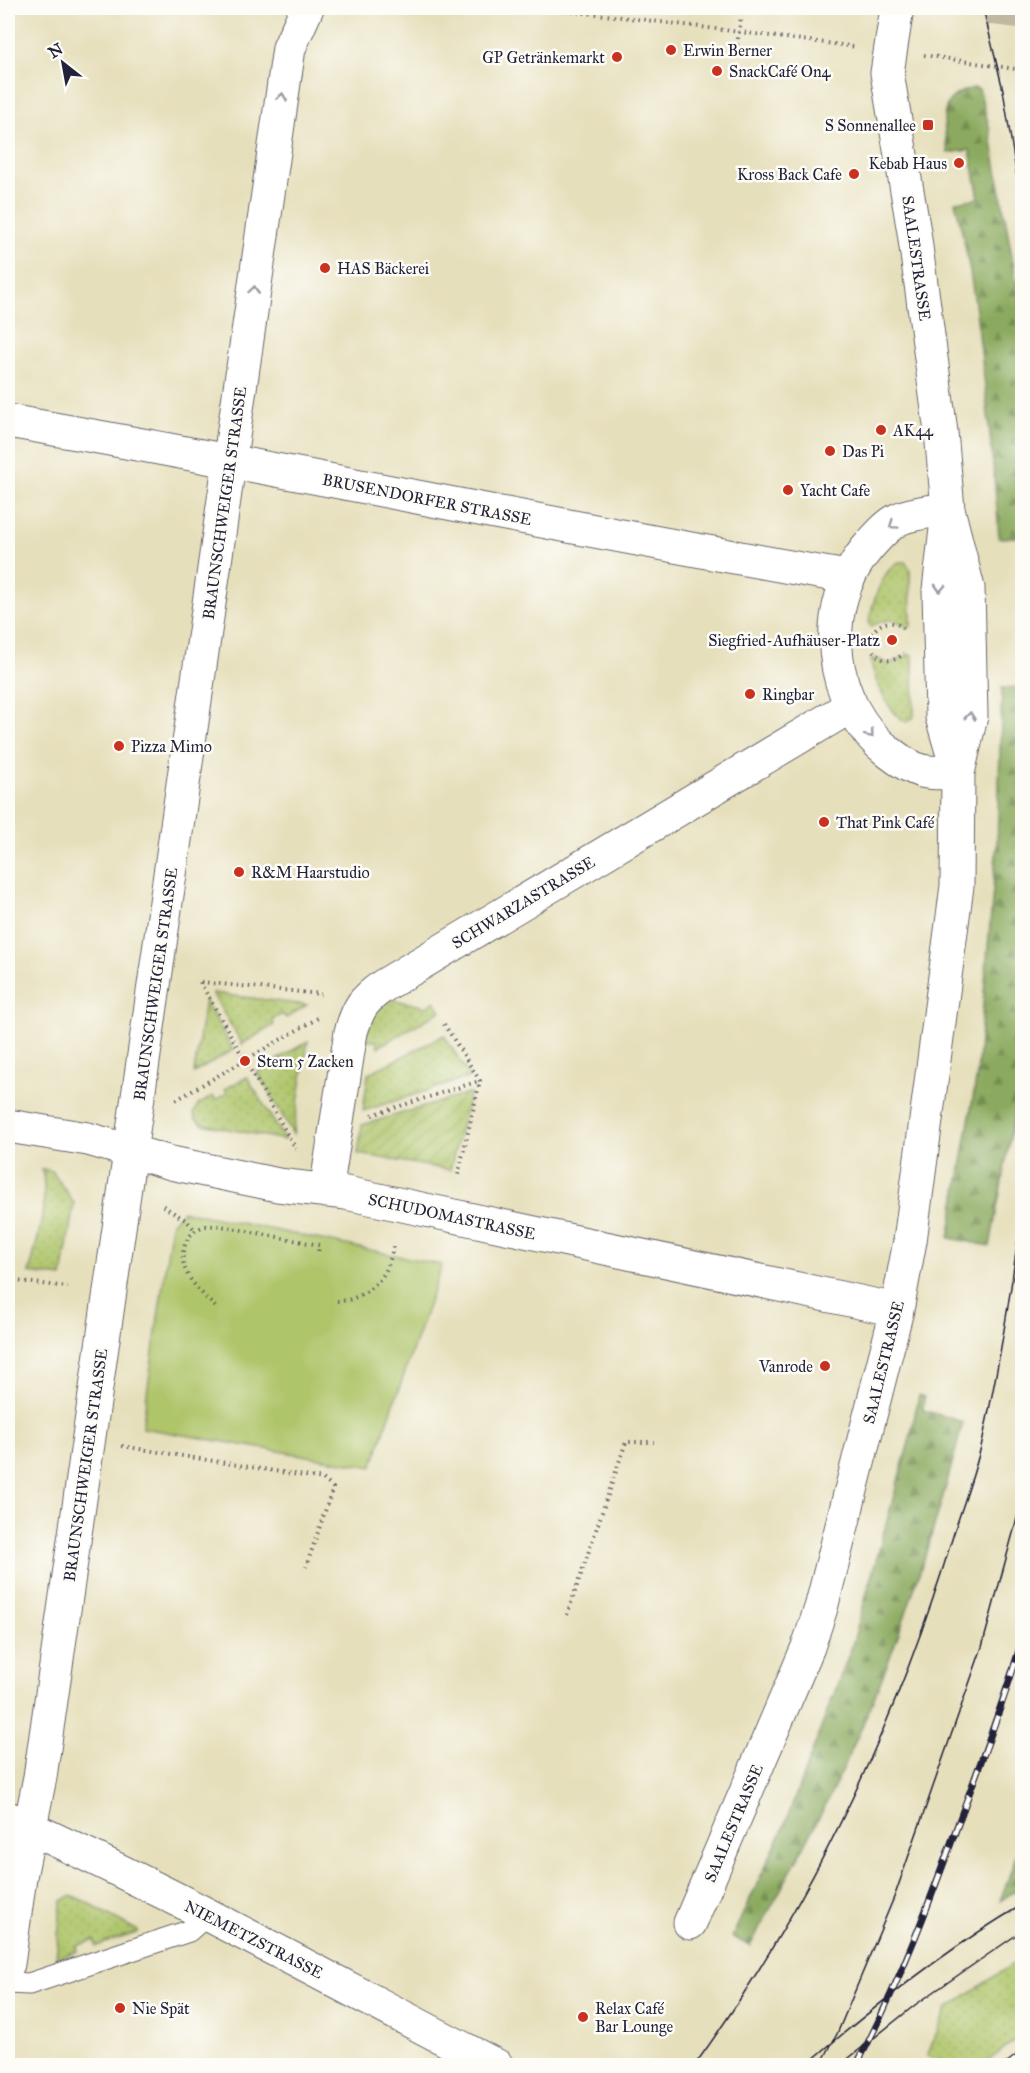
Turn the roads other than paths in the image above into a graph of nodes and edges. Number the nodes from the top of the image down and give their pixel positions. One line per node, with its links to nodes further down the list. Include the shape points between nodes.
1 (307, 8): 4 (street, BRAUNSCHWEIGER STRASSE, one-way to 1, via 289,48)
2 (897, 8): 5 (street, SAALESTRASSE, via 887,73 916,243)
3 (8, 421): 4 (street, BRUSENDORFER STRASSE)
4 (230, 461): 6 (street, BRUSENDORFER STRASSE); 10 (street, BRAUNSCHWEIGER STRASSE)
5 (948, 509): 6 (street, one-way to 6, via 898,520 873,541); 8 (street, SAALESTRASSE, via 968,588 971,716)
6 (847, 577): 7 (street, via 835,645)
7 (851, 706): 8 (street, one-way to 8, via 871,735 895,757 923,771); 11 (street, SCHWARZASTRASSE, via 367,998 357,1011 351,1032)
8 (958, 773): 12 (street, SAALESTRASSE, via 957,886 910,1241)
9 (8, 1126): 10 (street, SCHUDOMASTRASSE, via 88,1139)
10 (132, 1151): 11 (street, SCHUDOMASTRASSE, via 171,1163); 13 (street, BRAUNSCHWEIGER STRASSE, via 40,1777)
11 (326, 1191): 12 (street, SCHUDOMASTRASSE)
12 (897, 1310): 15 (street, SAALESTRASSE, via 808,1647)
13 (19, 1823): 14 (street, NIEMETZSTRASSE); 16 (street, BRAUNSCHWEIGER STRASSE, via 20,1877)
14 (207, 1915): 17 (lane, via 189,1931 29,1984); 18 (street, NIEMETZSTRASSE)
15 (690, 1923)
16 (8, 1964)
17 (8, 1983)
18 (497, 2066)

